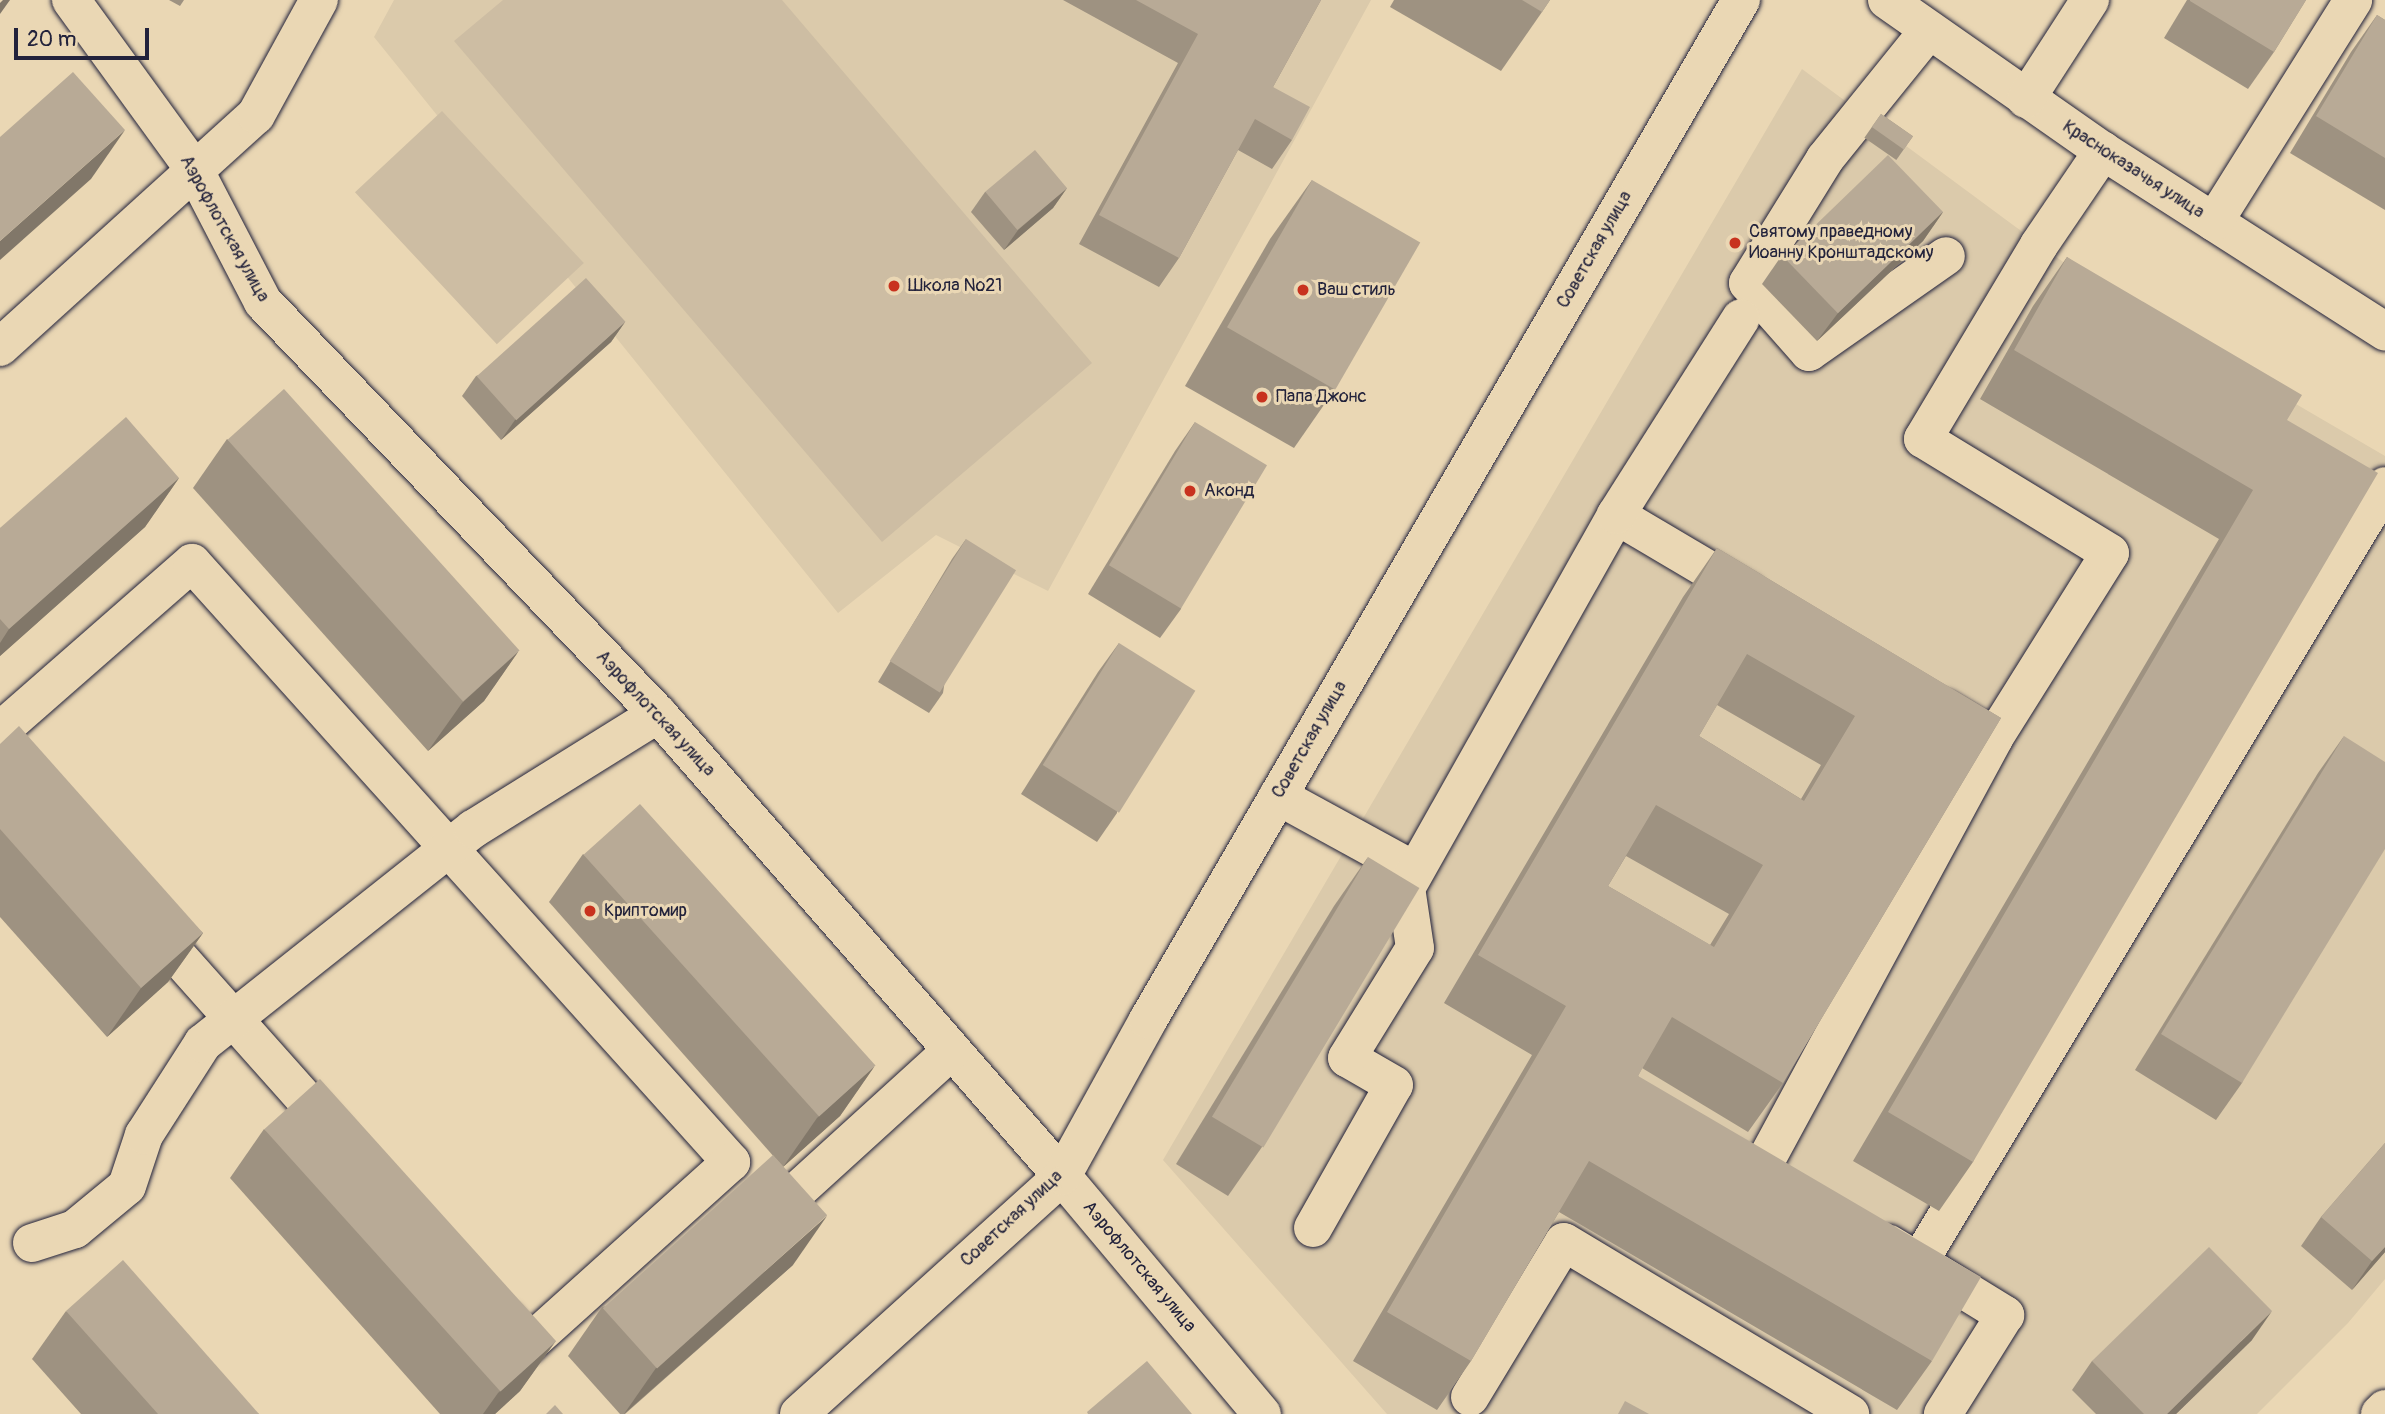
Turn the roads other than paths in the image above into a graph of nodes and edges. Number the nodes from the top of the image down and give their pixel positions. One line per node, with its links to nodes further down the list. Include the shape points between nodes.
1 (71, 0): 10 (street, Аэрофлотская улица)
2 (319, 0): 10 (street, via 256,115)
3 (1741, 0): 23 (street, Советская улица)
4 (1886, 0): 7 (street, Красноказачья улица)
5 (2090, 0): 8 (street)
6 (2353, 0): 11 (street)
7 (1929, 30): 8 (street, Красноказачья улица); 12 (street, via 1825,159 1748,283 1809,352)
8 (2026, 99): 9 (street, Красноказачья улица)
9 (2103, 151): 11 (street, Красноказачья улица); 21 (street, via 2039,245 1923,439 2110,553)
10 (194, 169): 15 (street); 20 (street, Аэрофлотская улица, via 264,302)
11 (2214, 222): 14 (street, Красноказачья улица)
12 (1946, 256)
13 (1741, 318): 17 (street)
14 (2385, 331)
15 (0, 346)
16 (2385, 486): 36 (street)
17 (1616, 515): 18 (street); 25 (street)
18 (1781, 612)
19 (1911, 689): 21 (street)
20 (658, 714): 24 (street); 28 (street, Аэрофлотская улица)
21 (1994, 738): 29 (street, via 1759,1173)
22 (3, 750): 24 (street, via 192,563)
23 (1278, 796): 25 (street); 31 (street, Советская улица)
24 (451, 847): 27 (street); 37 (street, via 731,1162 528,1345)
25 (1415, 871): 34 (street, via 1406,888 1415,948 1347,1058 1394,1085)
26 (125, 897): 27 (street)
27 (232, 1019): 30 (street); 35 (street, via 202,1043 144,1135 127,1185 75,1229)
28 (952, 1050): 31 (street, Аэрофлотская улица); 32 (street)
29 (1697, 1142)
30 (362, 1162)
31 (1062, 1176): 40 (street, Советская улица); 41 (street, Аэрофлотская улица)
32 (784, 1203)
33 (1853, 1222): 36 (street)
34 (1313, 1228)
35 (32, 1243)
36 (1919, 1262): 43 (street, via 2005,1315)
37 (482, 1294)
38 (1470, 1397): 42 (street, via 1564,1242)
39 (2385, 1409): 44 (street)
40 (799, 1414)
41 (1262, 1414)
42 (1850, 1414)
43 (1942, 1414)
44 (2380, 1414)

